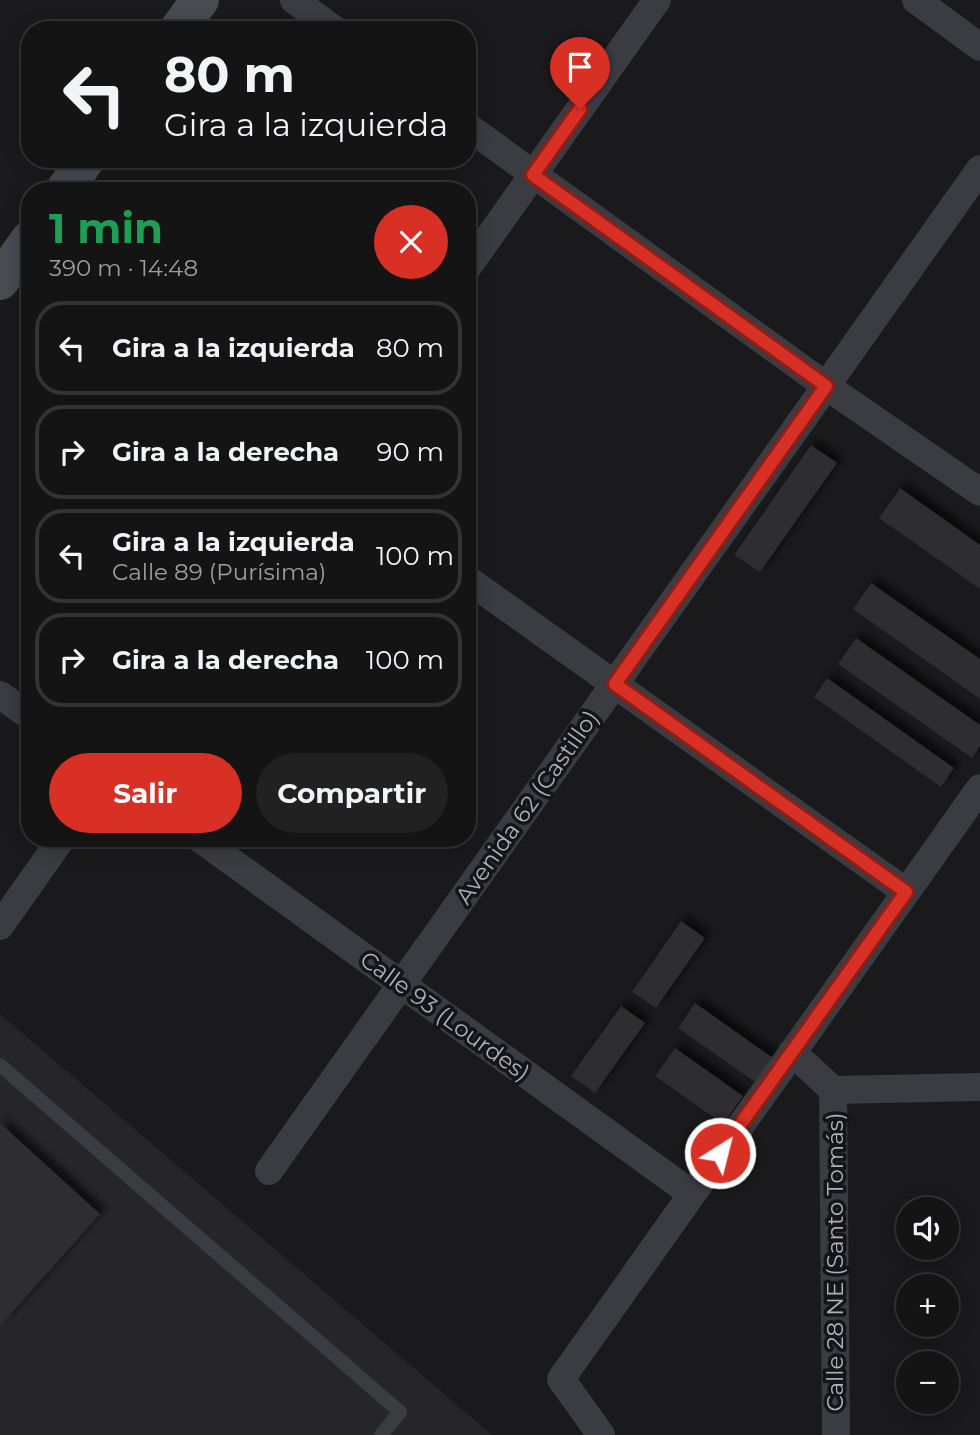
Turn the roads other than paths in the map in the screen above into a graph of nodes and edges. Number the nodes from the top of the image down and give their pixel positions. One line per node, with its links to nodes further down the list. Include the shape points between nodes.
1 (200, 0): 5 (street)
2 (294, 0): 6 (street)
3 (657, 0): 10 (street)
4 (916, 0): 7 (street)
5 (185, 21)
6 (323, 21)
7 (980, 47)
8 (476, 134): 10 (street)
9 (980, 169): 12 (street, Avenida 62 (Castillo))
10 (533, 175): 11 (street); 12 (street)
11 (476, 255)
12 (826, 386): 13 (street); 15 (street, Avenida 62 (Castillo))
13 (980, 492)
14 (476, 585): 15 (street)
15 (615, 684): 21 (street); 23 (street, Avenida 62 (Castillo))
16 (0, 695): 17 (street)
17 (21, 710)
18 (980, 788): 21 (street)
19 (56, 847): 22 (street)
20 (211, 847): 23 (street, Calle 93 (Lourdes))
21 (906, 892): 24 (street)
22 (0, 926)
23 (401, 984): 28 (street, Avenida 62 (Castillo)); 29 (street, Calle 93 (Lourdes))
24 (792, 1052): 27 (street); 29 (street)
25 (0, 1065): 30 (lane, via 400,1412)
26 (980, 1087): 27 (street)
27 (834, 1090): 32 (street, Calle 28 NE (Santo Tomás))
28 (269, 1171)
29 (692, 1194): 31 (street, via 561,1379)
30 (381, 1435)
31 (601, 1435)
32 (836, 1435)

